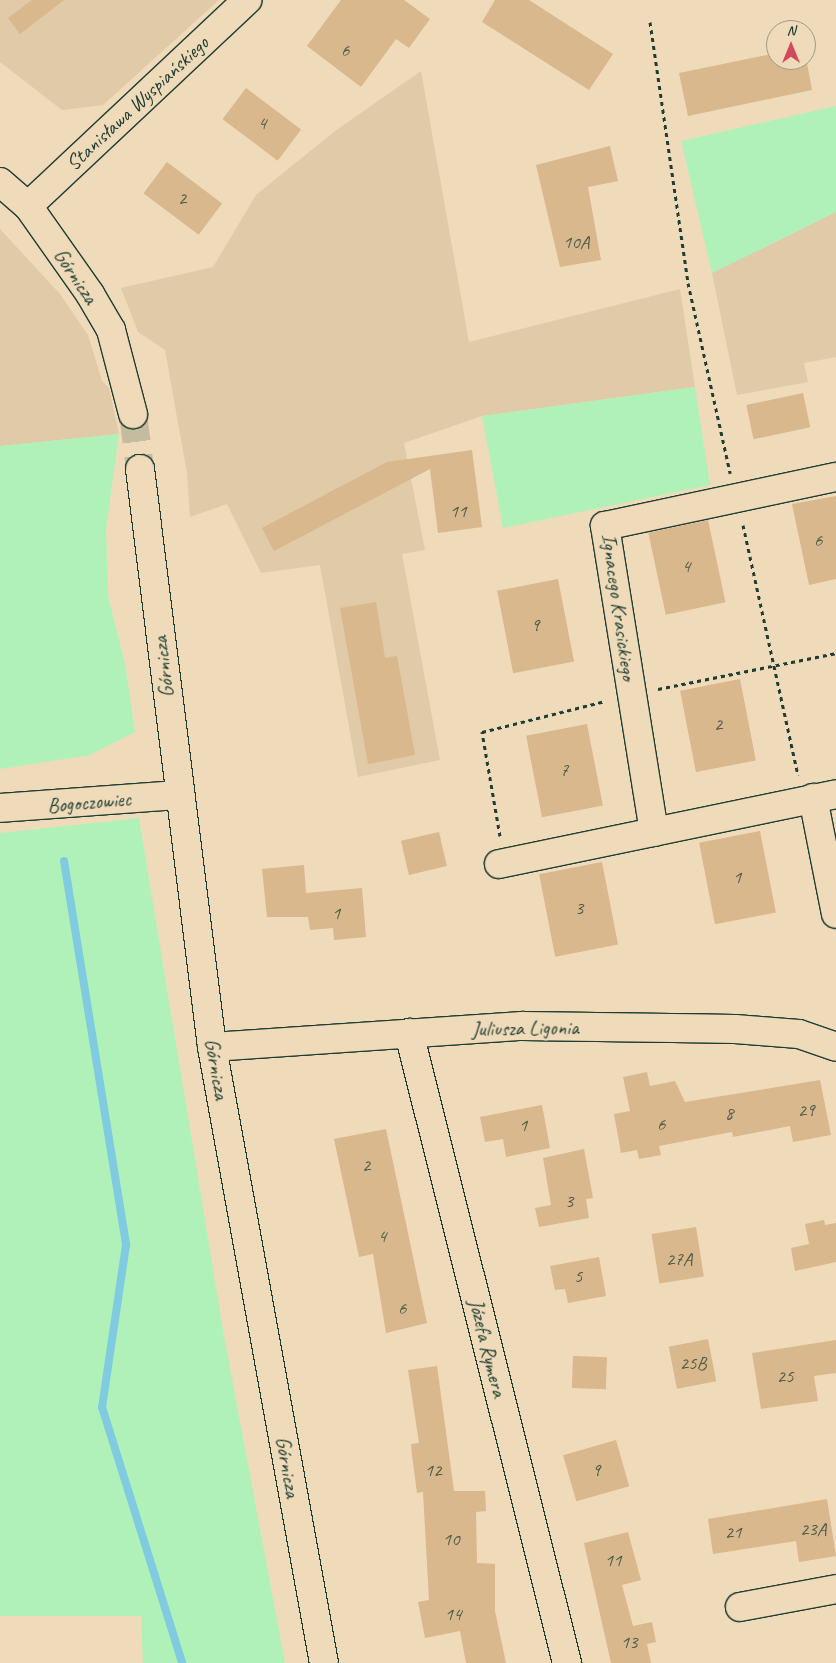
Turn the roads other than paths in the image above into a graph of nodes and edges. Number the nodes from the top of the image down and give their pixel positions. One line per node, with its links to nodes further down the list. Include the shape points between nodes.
1 (247, 0): 3 (street, Stanisława Wyspiańskiego)
2 (0, 182): 3 (street, Górnicza)
3 (28, 206): 4 (street, Górnicza, via 71,264 111,330)
4 (133, 414)
5 (140, 469): 7 (street, Górnicza)
6 (836, 477): 10 (street, Ignacego Krasickiego, via 605,526)
7 (178, 795): 9 (street, Bogoczowiec); 14 (street, Górnicza)
8 (817, 797): 10 (street); 12 (street)
9 (0, 808)
10 (654, 832): 11 (street)
11 (499, 864)
12 (836, 914)
13 (409, 1033): 14 (street, Juliusza Ligonia); 15 (street, Juliusza Ligonia, via 522,1026 735,1029 798,1034); 19 (street, Józefa Rymera)
14 (212, 1047): 18 (street, Górnicza)
15 (836, 1047)
16 (836, 1589): 17 (street)
17 (740, 1607)
18 (324, 1663)
19 (566, 1663)

